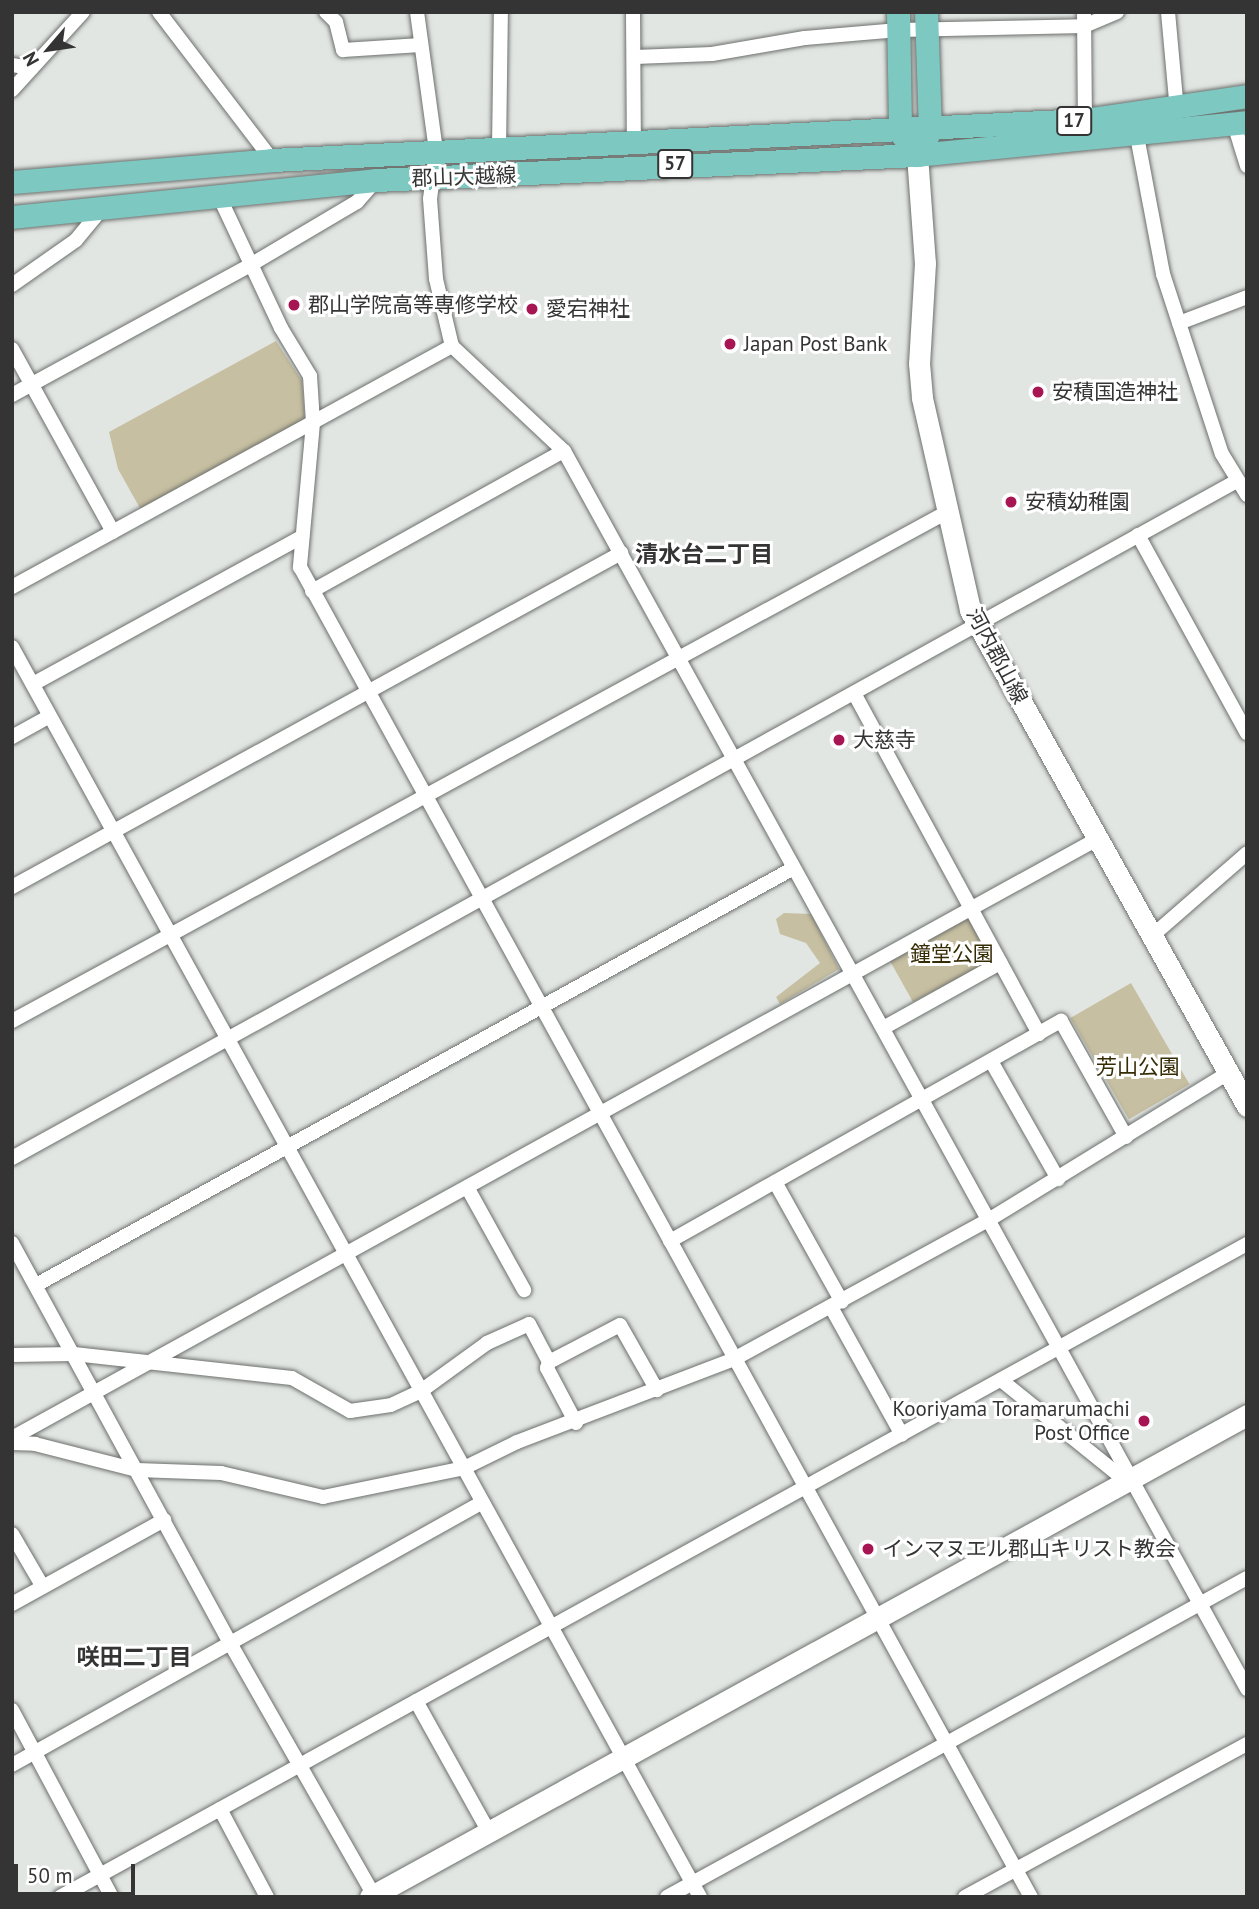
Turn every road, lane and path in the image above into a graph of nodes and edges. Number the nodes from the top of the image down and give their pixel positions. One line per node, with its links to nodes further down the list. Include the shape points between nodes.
1 (83, 12): 15 (street)
2 (159, 12): 28 (street)
3 (326, 12): 12 (street, via 336,22 343,50)
4 (417, 12): 12 (street)
5 (501, 12): 25 (street)
6 (633, 12): 13 (street)
7 (1117, 12): 9 (street)
8 (1168, 12): 18 (street)
9 (1084, 19): 11 (street); 19 (street)
10 (898, 21): 11 (street); 13 (street, via 712,54); 22 (main road)
11 (926, 21): 21 (main road)
12 (421, 46): 26 (street)
13 (635, 57): 24 (street)
14 (12, 65): 15 (street)
15 (32, 68): 16 (street)
16 (12, 90)
17 (1247, 96): 18 (main road, 17)
18 (1177, 110): 19 (main road, 17)
19 (1085, 120): 21 (main road, 17)
20 (1240, 123): 23 (main road, 17); 29 (street)
21 (930, 131): 22 (main road, 17); 27 (main road)
22 (900, 132): 24 (main road, 郡山大越線 / 57); 27 (main road)
23 (1137, 136): 27 (main road, 17); 39 (street, via 1163,274)
24 (634, 142): 25 (main road, 郡山大越線 / 57)
25 (499, 148): 26 (main road, 郡山大越線 / 57)
26 (436, 151): 28 (main road, 郡山大越線 / 57); 30 (street)
27 (917, 155): 30 (main road, 郡山大越線 / 57); 48 (main road, 河内郡山線, via 925,263 919,363)
28 (272, 160): 32 (main road, 郡山大越線 / 57)
29 (1247, 166)
30 (433, 178): 31 (main road, 郡山大越線 / 57); 40 (street, via 436,279)
31 (376, 180): 33 (main road, 郡山大越線 / 57); 36 (street, via 357,202)
32 (12, 182)
33 (218, 194): 34 (main road, 郡山大越線 / 57); 36 (street)
34 (105, 205): 35 (main road, 郡山大越線 / 57); 37 (street, via 76,240)
35 (12, 217)
36 (252, 264): 42 (street); 44 (street, via 281,328 310,376)
37 (12, 285)
38 (1247, 297): 39 (street)
39 (1179, 323): 46 (street)
40 (452, 346): 44 (street); 45 (street)
41 (12, 349): 42 (street)
42 (32, 384): 43 (street); 49 (street)
43 (12, 395)
44 (313, 423): 49 (street); 51 (street)
45 (565, 451): 52 (street); 54 (street)
46 (1235, 482): 47 (street); 50 (street)
47 (1247, 495)
48 (947, 512): 55 (main road, 河内郡山線); 57 (street)
49 (113, 533): 53 (street)
50 (1138, 535): 55 (street); 62 (street)
51 (302, 537): 54 (street, via 300,567); 58 (street)
52 (621, 553): 57 (street); 59 (street)
53 (12, 587)
54 (312, 591): 59 (street)
55 (976, 623): 60 (street); 67 (main road, 河内郡山線)
56 (12, 647): 58 (street)
57 (677, 656): 64 (street); 65 (street)
58 (33, 684): 61 (street)
59 (369, 691): 65 (street); 66 (street)
60 (854, 694): 64 (street); 72 (street)
61 (50, 716): 63 (street); 66 (street)
62 (1247, 733)
63 (12, 737)
64 (734, 762): 69 (street); 71 (street)
65 (425, 793): 71 (street); 73 (street)
66 (112, 830): 70 (street); 73 (street)
67 (1099, 838): 72 (street); 74 (main road, 河内郡山線)
68 (1247, 853): 74 (street)
69 (794, 868): 76 (street); 77 (street)
70 (12, 887)
71 (482, 899): 77 (street); 81 (street)
72 (970, 909): 75 (street); 76 (street)
73 (171, 934): 78 (street); 81 (street)
74 (1152, 936): 83 (main road, 河内郡山線)
75 (1000, 963): 79 (street); 80 (street)
76 (853, 973): 79 (street); 86 (street)
77 (542, 1007): 86 (street); 88 (street)
78 (12, 1021)
79 (885, 1027): 84 (street)
80 (1039, 1034): 82 (street); 87 (street, via 1061,1021)
81 (229, 1039): 88 (street); 89 (street)
82 (991, 1061): 84 (street); 90 (street)
83 (1228, 1073): 85 (main road, 河内郡山線); 87 (street)
84 (925, 1098): 91 (street); 93 (street)
85 (1247, 1106)
86 (600, 1115): 92 (street); 94 (street)
87 (1126, 1138): 90 (street)
88 (288, 1148): 97 (street); 98 (street)
89 (12, 1158)
90 (1058, 1179): 93 (street)
91 (775, 1182): 94 (street); 100 (street)
92 (467, 1187): 97 (street); 99 (street)
93 (990, 1219): 100 (street); 101 (street)
94 (670, 1241): 104 (street)
95 (12, 1243): 98 (street)
96 (1247, 1244): 101 (street)
97 (346, 1254): 105 (street); 109 (street)
98 (36, 1285): 102 (street)
99 (524, 1290)
100 (836, 1304): 104 (street); 113 (street)
101 (1060, 1348): 107 (street); 117 (street)
102 (74, 1354): 103 (street); 105 (street); 110 (street)
103 (12, 1355)
104 (734, 1359): 108 (street); 118 (street)
105 (149, 1362): 109 (street, via 292,1378 350,1411 391,1405); 110 (street)
106 (549, 1362): 108 (street, via 620,1325); 109 (street, via 529,1324 487,1343); 112 (street, via 547,1368)
107 (1001, 1380): 113 (street); 117 (street)
108 (657, 1390): 112 (street)
109 (421, 1391): 115 (street)
110 (94, 1392): 114 (street); 116 (street)
111 (1247, 1415): 117 (main road)
112 (576, 1423): 115 (street, via 517,1442)
113 (902, 1435): 118 (street)
114 (12, 1441): 116 (street)
115 (464, 1468): 116 (street, via 323,1497 221,1473); 119 (street)
116 (137, 1470): 120 (street)
117 (1128, 1479): 124 (street); 126 (main road)
118 (807, 1487): 126 (street); 127 (street)
119 (481, 1503): 127 (street); 128 (street)
120 (164, 1520): 123 (street); 128 (street)
121 (12, 1534): 123 (street)
122 (1247, 1578): 124 (street)
123 (43, 1587): 125 (street)
124 (1201, 1603): 129 (street); 132 (street)
125 (12, 1604)
126 (877, 1618): 132 (street); 135 (main road)
127 (551, 1628): 130 (street); 135 (street)
128 (230, 1643): 134 (street); 136 (street)
129 (1247, 1689)
130 (416, 1701): 136 (street); 139 (street)
131 (12, 1710): 134 (street)
132 (947, 1739): 140 (street); 142 (street)
133 (1247, 1744): 140 (street)
134 (36, 1752): 137 (street); 141 (street)
135 (623, 1758): 139 (main road); 142 (street)
136 (298, 1763): 138 (street); 143 (street)
137 (12, 1765)
138 (220, 1809): 141 (street); 146 (street)
139 (489, 1832): 143 (main road)
140 (1016, 1869): 149 (street); 150 (street)
141 (100, 1874): 144 (street); 145 (street)
142 (692, 1883): 147 (street); 148 (street)
143 (373, 1896)
144 (60, 1897)
145 (112, 1897)
146 (267, 1897)
147 (667, 1897)
148 (700, 1897)
149 (965, 1897)
150 (1031, 1897)

